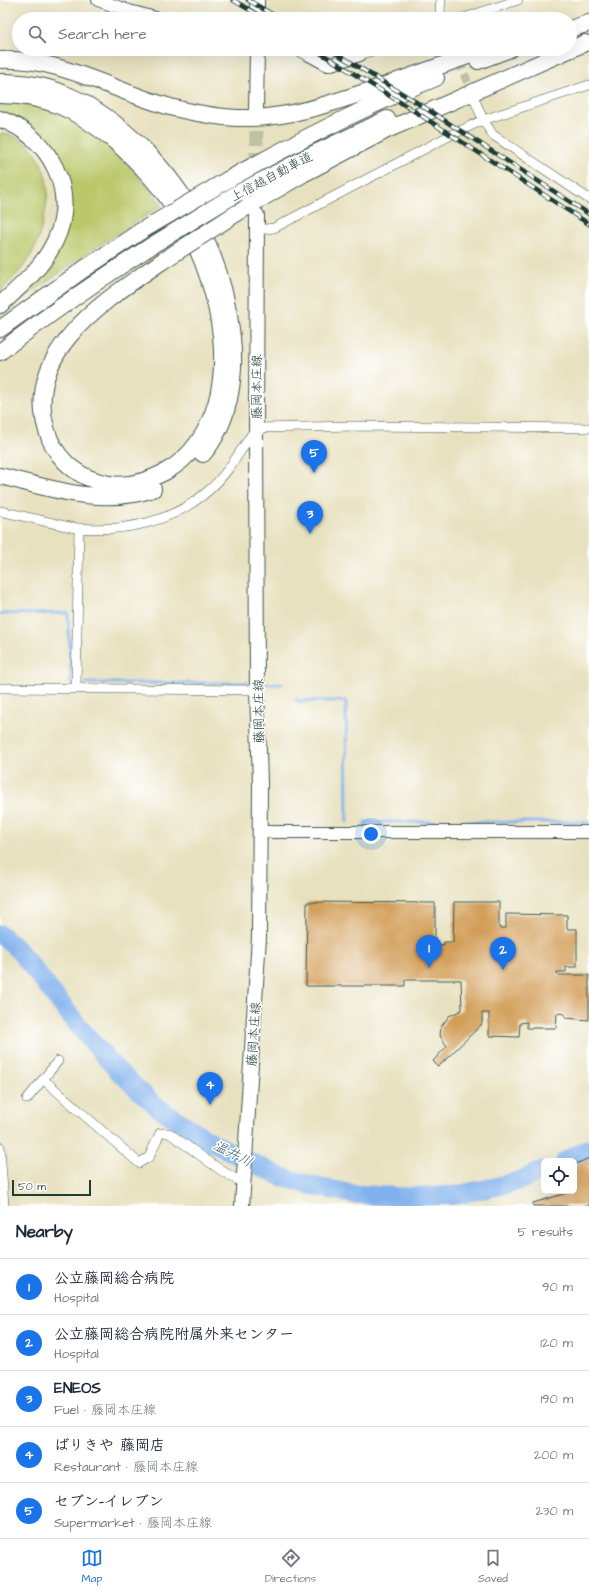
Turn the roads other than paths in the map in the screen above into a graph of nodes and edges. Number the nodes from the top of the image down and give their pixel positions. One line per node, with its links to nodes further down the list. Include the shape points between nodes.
1 (98, 0): 5 (street)
2 (256, 0): 6 (main road)
3 (441, 0): 7 (street)
4 (518, 0): 8 (street)
5 (132, 12)
6 (257, 12)
7 (440, 12)
8 (482, 12)
9 (589, 15): 10 (highway)
10 (577, 18)
11 (589, 22): 12 (highway)
12 (577, 26)
13 (257, 56): 25 (main road)
14 (311, 56): 15 (street, via 328,65)
15 (357, 56)
16 (468, 56): 20 (highway, via 335,102 290,114 251,118 212,116 180,109 55,67)
17 (492, 56): 38 (highway, 上信越自動車道, bridge, via 358,112 229,178 141,231)
18 (548, 56): 39 (highway, 上信越自動車道, bridge, via 427,101 307,157 236,194 93,283)
19 (555, 56): 36 (highway, bridge, via 387,130 303,174)
20 (0, 60)
21 (0, 82): 42 (highway, via 34,85 83,102 130,137 170,179 197,220 215,261 228,309 234,361 230,392 216,436 196,460 172,480 158,487 127,496 96,496 57,490)
22 (589, 85): 27 (street)
23 (0, 95): 33 (highway, bridge, via 45,101 90,122 134,160 158,187 184,223)
24 (474, 98): 27 (street)
25 (256, 110)
26 (0, 119): 29 (highway, via 12,123)
27 (483, 120): 30 (street, via 493,135); 32 (street, via 274,228)
28 (0, 125): 29 (highway)
29 (33, 138): 37 (highway, via 50,157 60,179 63,205 60,229 40,265 19,289)
30 (589, 200)
31 (257, 215): 32 (main road, 藤岡本庄線)
32 (257, 230): 40 (main road, 藤岡本庄線)
33 (193, 241)
34 (193, 241): 35 (highway, bridge, via 216,307 222,349 221,384 213,413 201,439 169,470 142,482 112,485 98,482 80,474 64,462 49,438 43,413 43,399 46,379 54,358 80,323 107,300)
35 (193, 241)
36 (193, 241)
37 (0, 305)
38 (0, 329)
39 (0, 352)
40 (256, 428): 41 (street); 44 (street, via 208,491 182,509 158,520 132,527); 47 (main road, 藤岡本庄線)
41 (589, 428)
42 (0, 476)
43 (0, 511): 44 (street)
44 (79, 528): 46 (street)
45 (0, 688): 46 (street)
46 (76, 688): 47 (street)
47 (257, 690): 48 (main road, 藤岡本庄線)
48 (260, 832): 49 (street); 54 (main road, 藤岡本庄線, via 259,937)
49 (589, 832)
50 (58, 1062): 51 (street)
51 (44, 1080): 52 (street); 54 (street, via 139,1163 150,1158 160,1133 169,1133 222,1172)
52 (27, 1099)
53 (0, 1147): 55 (street)
54 (244, 1178): 56 (main road, 藤岡本庄線)
55 (4, 1206)
56 (242, 1206)

